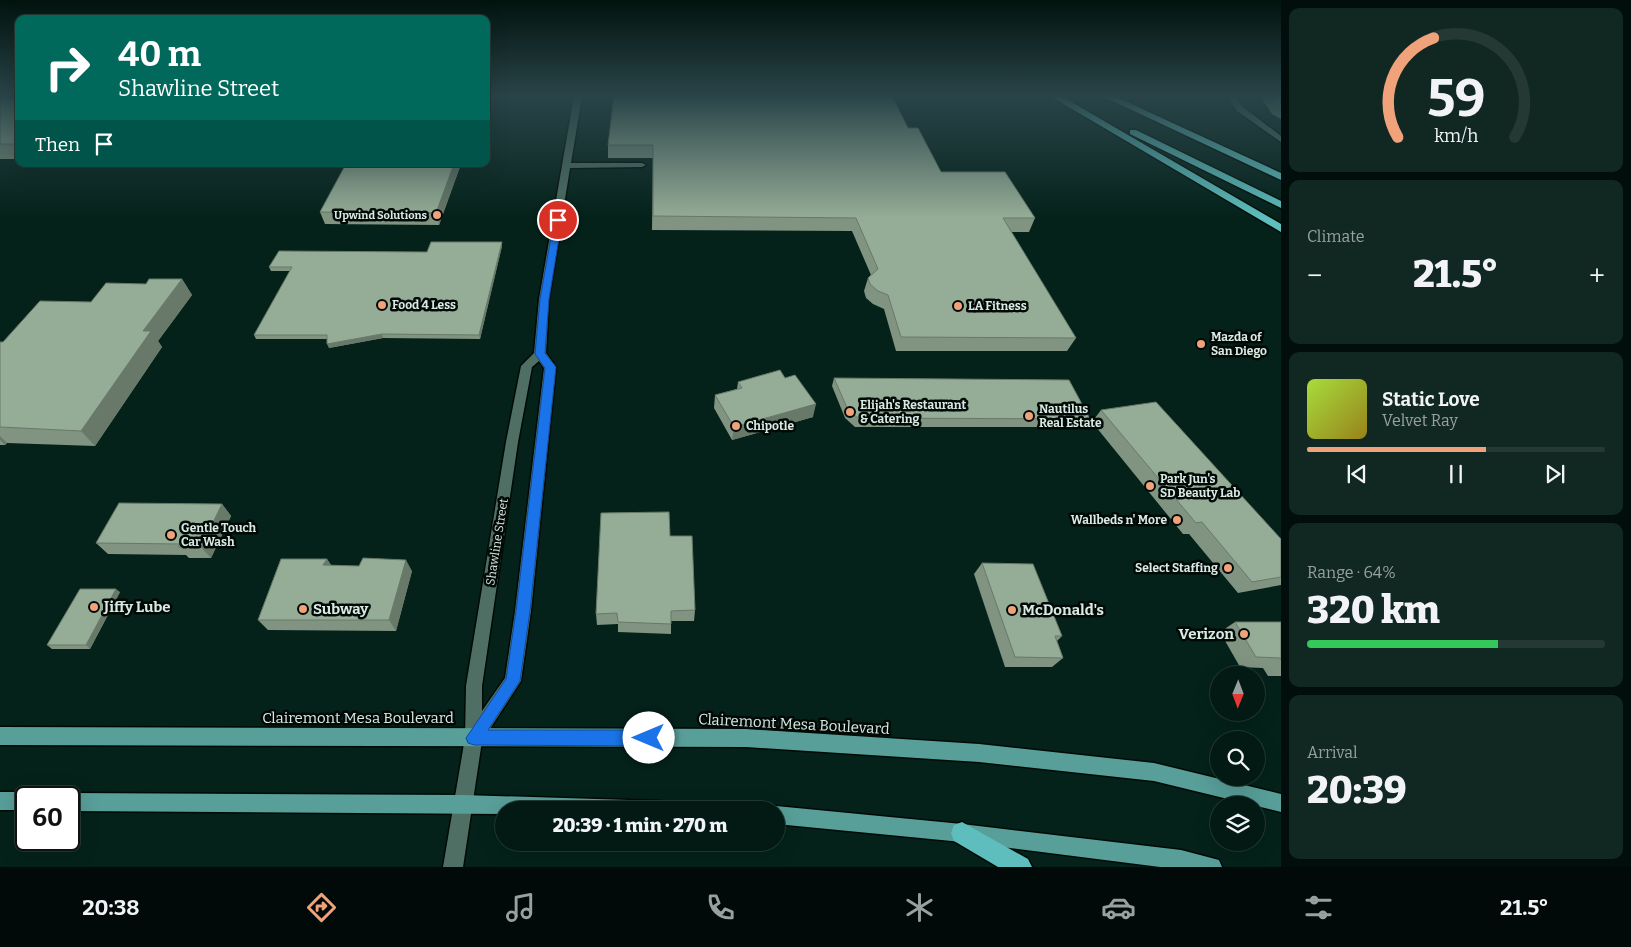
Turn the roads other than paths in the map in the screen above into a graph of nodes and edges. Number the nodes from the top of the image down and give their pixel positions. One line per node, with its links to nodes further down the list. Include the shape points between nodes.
1 (572, 136): 6 (street, Shawline Street)
2 (1123, 136): 9 (highway)
3 (1142, 136): 8 (highway)
4 (1193, 136): 7 (highway)
5 (642, 165): 6 (street)
6 (567, 166): 10 (street, Shawline Street, via 544,299)
7 (1281, 177)
8 (1281, 205)
9 (1281, 228)
10 (540, 354): 12 (street, Shawline Street, via 527,366 512,442 474,686); 12 (street, Shawline Street, via 550,367 513,681)
11 (0, 736): 12 (main road, Clairemont Mesa Boulevard)
12 (474, 738): 16 (main road, Clairemont Mesa Boulevard, via 746,738 979,752 1154,772); 17 (street, Shawline Street)
13 (0, 801): 14 (main road)
14 (15, 802)
15 (80, 802): 17 (main road)
16 (1281, 803)
17 (463, 804): 18 (main road); 21 (street, Shawline Street)
18 (495, 805)
19 (785, 815): 20 (main road)
20 (962, 834): 22 (highway); 23 (main road, via 1181,860)
21 (453, 867)
22 (1020, 867)
23 (1212, 867)

